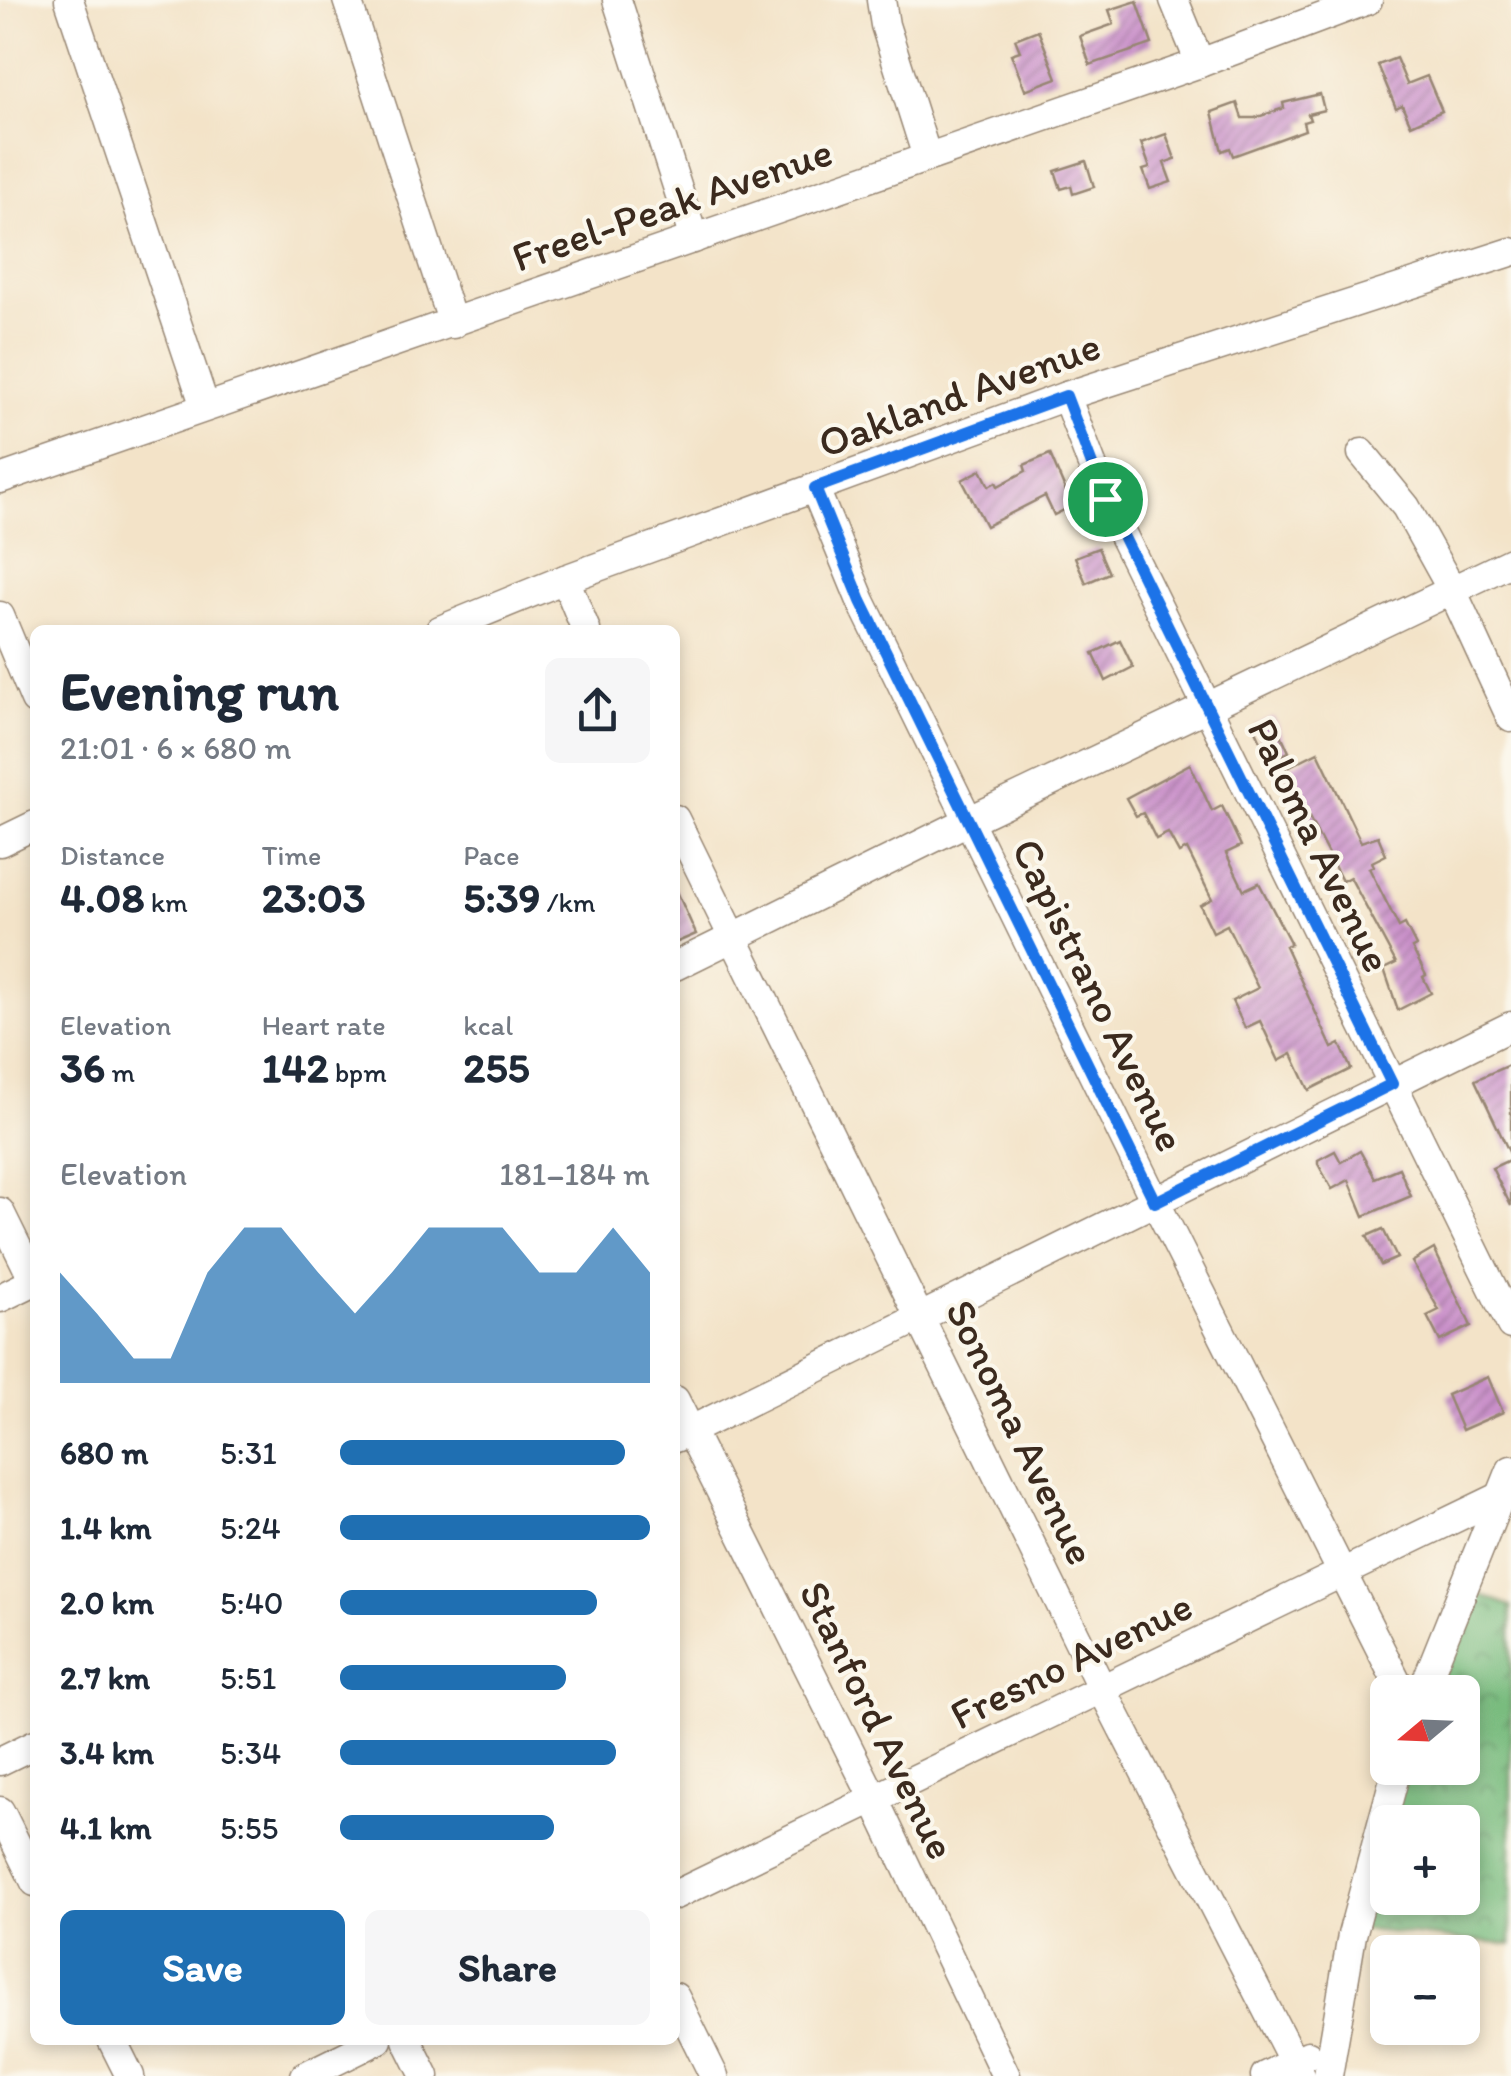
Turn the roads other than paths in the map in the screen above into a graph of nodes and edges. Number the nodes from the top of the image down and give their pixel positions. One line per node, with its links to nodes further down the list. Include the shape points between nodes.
1 (68, 0): 13 (street)
2 (347, 0): 11 (street)
3 (616, 0): 9 (street)
4 (881, 0): 8 (street)
5 (1174, 0): 7 (street)
6 (1368, 0): 7 (street, Freel-Peak Avenue)
7 (1200, 63): 8 (street, Freel-Peak Avenue)
8 (928, 157): 9 (street, Freel-Peak Avenue)
9 (694, 239): 11 (street, Freel-Peak Avenue)
10 (1511, 252): 12 (street, Oakland Avenue)
11 (453, 324): 13 (street, Freel-Peak Avenue)
12 (1066, 396): 16 (street, Oakland Avenue); 24 (street, Paloma Avenue, via 1105,499)
13 (205, 407): 15 (street, Freel-Peak Avenue)
14 (1362, 453): 19 (street, via 1406,507)
15 (0, 479)
16 (815, 488): 18 (street, Oakland Avenue); 26 (street, Capistrano Avenue, via 861,601)
17 (1511, 562): 19 (street)
18 (565, 579): 21 (street, Oakland Avenue); 22 (street)
19 (1452, 590): 24 (street); 25 (street)
20 (0, 616): 23 (street)
21 (452, 625)
22 (584, 625)
23 (30, 688)
24 (1208, 706): 26 (street); 33 (street, Paloma Avenue)
25 (1511, 718)
26 (970, 820): 30 (street); 34 (street, Capistrano Avenue)
27 (30, 827): 29 (street)
28 (680, 829): 30 (street, Sonoma Avenue)
29 (0, 842)
30 (734, 938): 31 (street); 39 (street, Sonoma Avenue)
31 (680, 964)
32 (1511, 1026): 33 (street)
33 (1392, 1084): 34 (street); 40 (street, Paloma Avenue)
34 (1155, 1202): 39 (street); 43 (street, Capistrano Avenue)
35 (0, 1212): 36 (street)
36 (30, 1272)
37 (30, 1284): 38 (street)
38 (0, 1298)
39 (920, 1316): 41 (street); 46 (street, Sonoma Avenue)
40 (1511, 1325)
41 (682, 1435): 50 (street, Stanford Avenue)
42 (1506, 1483): 43 (street, Fresno Avenue); 45 (street)
43 (1344, 1572): 44 (street, Capistrano Avenue); 46 (street, Fresno Avenue)
44 (1394, 1675)
45 (1429, 1675)
46 (1102, 1689): 50 (street, Fresno Avenue); 59 (street, Sonoma Avenue)
47 (30, 1746): 48 (street)
48 (0, 1761)
49 (1392, 1785): 55 (street, via 1352,1935)
50 (874, 1799): 53 (street, Fresno Avenue); 64 (street, Stanford Avenue)
51 (0, 1810): 52 (street)
52 (30, 1872)
53 (680, 1893)
54 (680, 2007): 63 (street)
55 (1332, 2043): 59 (street); 66 (street)
56 (114, 2045): 60 (street)
57 (368, 2045): 61 (street)
58 (409, 2045): 62 (street)
59 (1297, 2069): 65 (street)
60 (130, 2076)
61 (305, 2076)
62 (424, 2076)
63 (714, 2076)
64 (1006, 2076)
65 (1265, 2076)
66 (1328, 2076)

